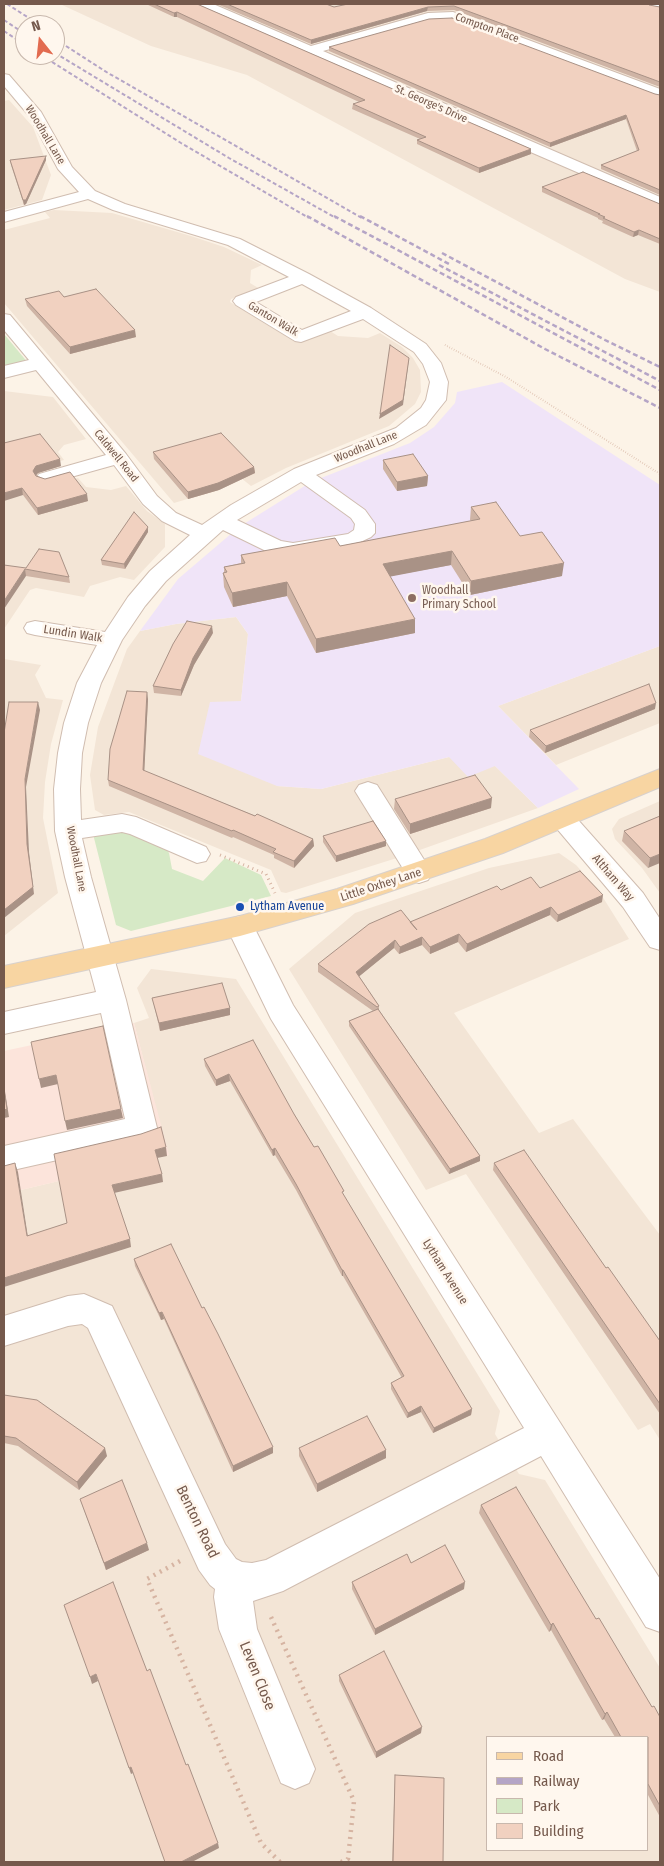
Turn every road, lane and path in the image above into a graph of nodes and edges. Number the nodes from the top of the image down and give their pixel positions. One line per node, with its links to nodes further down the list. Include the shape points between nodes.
1 (203, 4): 4 (street, St. George's Drive)
2 (653, 4): 3 (street)
3 (660, 6)
4 (309, 51): 6 (street, Compton Place, via 428,17 453,16); 8 (street, St. George's Drive)
5 (4, 78): 7 (street, Woodhall Lane, via 36,115 66,169)
6 (660, 94)
7 (89, 194): 9 (street); 10 (street, Woodhall Lane, via 119,207 234,242)
8 (660, 203)
9 (4, 217)
10 (303, 278): 11 (street, Woodhall Lane); 11 (street, Ganton Walk, via 242,301 301,337)
11 (365, 312): 13 (street, Woodhall Lane)
12 (4, 320): 14 (street, Caldwell Road)
13 (406, 338): 17 (street, Woodhall Lane, via 432,362 439,382 436,400 428,412 387,440); 18 (path, via 446,345 506,377)
14 (40, 363): 15 (street); 16 (street, Caldwell Road)
15 (4, 372)
16 (119, 458): 19 (street); 21 (street, Caldwell Road, via 159,509)
17 (301, 473): 20 (street, Woodhall Lane); 20 (street, via 358,514 365,524 364,533 354,539 293,549 274,546)
18 (660, 474)
19 (46, 478)
20 (221, 521): 21 (street, Woodhall Lane)
21 (204, 534): 23 (street, Woodhall Lane, via 158,576)
22 (35, 628): 23 (street, Lundin Walk)
23 (111, 640): 27 (street, Woodhall Lane, via 89,683 76,723 67,789)
24 (660, 777): 26 (main road, Little Oxhey Lane)
25 (368, 791): 29 (street)
26 (562, 818): 29 (main road, Little Oxhey Lane); 32 (street, Altham Way, via 633,900)
27 (68, 831): 28 (street, via 122,823 136,826); 33 (street, Woodhall Lane)
28 (197, 854): 30 (path, via 226,856 266,874)
29 (419, 873): 31 (main road, Little Oxhey Lane)
30 (278, 899)
31 (240, 926): 33 (main road, Little Oxhey Lane); 39 (street, Lytham Avenue, via 281,1011)
32 (660, 940)
33 (100, 958): 34 (main road, Little Oxhey Lane); 35 (street, Woodhall Lane)
34 (4, 977)
35 (112, 1000): 36 (street); 37 (street, Woodhall Lane, via 142,1128)
36 (4, 1023)
37 (4, 1159)
38 (4, 1331): 40 (street, Benton Road, via 68,1311 84,1309 100,1317)
39 (548, 1434): 41 (street, via 270,1578); 42 (street, Lytham Avenue)
40 (207, 1547): 41 (street, Benton Road, via 223,1572); 44 (path, via 147,1579 261,1843)
41 (245, 1581): 43 (street, Leven Close, via 233,1597 238,1629); 45 (path, via 354,1801 348,1859)
42 (660, 1613)
43 (295, 1768)
44 (280, 1862)
45 (342, 1862)

